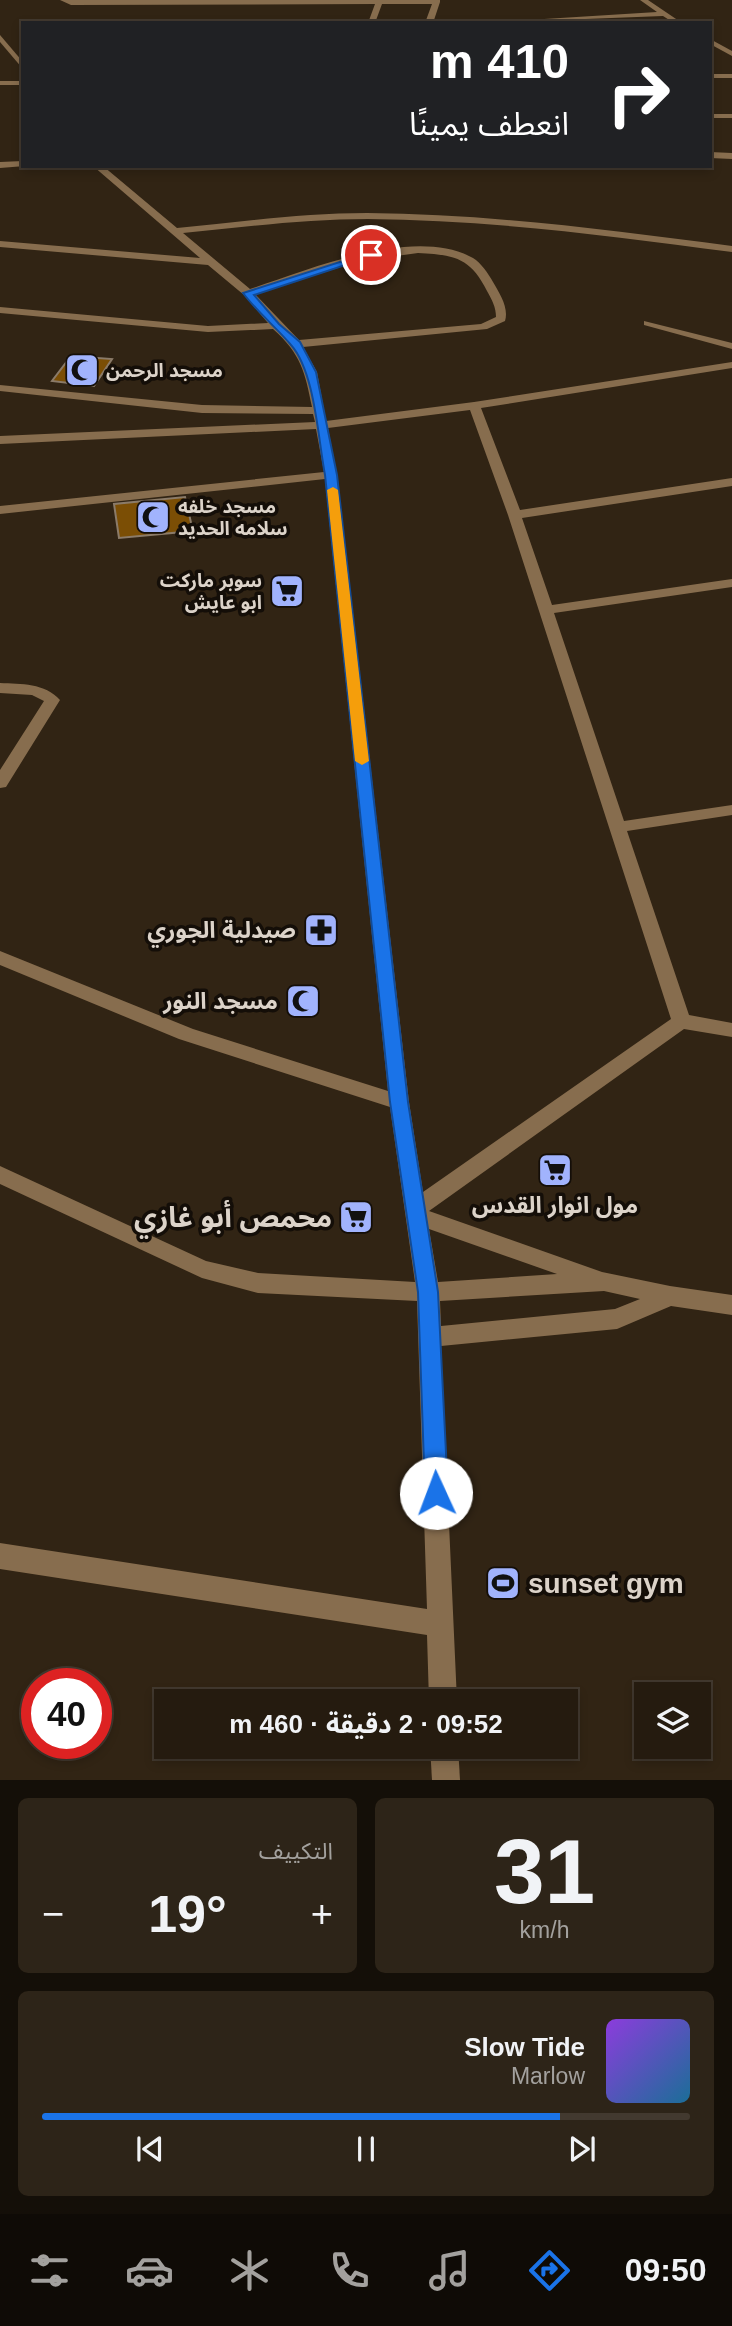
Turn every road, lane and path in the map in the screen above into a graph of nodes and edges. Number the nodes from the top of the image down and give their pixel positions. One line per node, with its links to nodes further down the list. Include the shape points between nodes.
1 (63, 0): 3 (street)
2 (642, 0): 6 (street)
3 (200, 1): 4 (street)
4 (378, 1): 5 (street); 7 (street)
5 (437, 1): 8 (street)
6 (663, 14): 9 (street); 10 (street)
7 (372, 21)
8 (430, 21)
9 (522, 21)
10 (675, 21)
11 (0, 37): 15 (street)
12 (713, 43): 13 (street); 16 (street)
13 (732, 43)
14 (0, 52): 15 (street)
15 (12, 52): 17 (street)
16 (732, 54)
17 (21, 64)
18 (712, 76): 19 (street)
19 (732, 76)
20 (0, 83): 21 (street)
21 (21, 83)
22 (712, 116): 23 (street)
23 (732, 116)
24 (712, 155): 25 (street)
25 (732, 156)
26 (21, 164): 27 (street)
27 (0, 165)
28 (99, 168): 29 (street)
29 (175, 231): 31 (street, via 317,218 422,217 596,231); 32 (street)
30 (0, 244): 32 (street)
31 (732, 249)
32 (212, 262): 33 (street)
33 (248, 293): 36 (street); 37 (street, via 371,255 436,252 475,264 501,308 501,319 483,327)
34 (0, 310): 36 (street, via 198,329)
35 (649, 323): 38 (street)
36 (276, 326): 37 (street)
37 (296, 344): 42 (street, via 311,372)
38 (732, 346)
39 (732, 365): 41 (street)
40 (0, 388): 42 (street)
41 (474, 406): 42 (street); 47 (street)
42 (319, 418): 43 (street); 44 (street)
43 (0, 440)
44 (331, 475): 46 (street); 57 (street)
45 (732, 482): 47 (street)
46 (0, 510)
47 (515, 514): 49 (street)
48 (730, 588): 49 (street)
49 (546, 610): 53 (street)
50 (0, 688): 51 (street, via 36,691 51,700)
51 (0, 783)
52 (732, 810): 53 (street)
53 (620, 827): 55 (street)
54 (0, 958): 57 (street, via 186,1034)
55 (681, 1021): 56 (street); 59 (street)
56 (732, 1030)
57 (399, 1102): 59 (street)
58 (0, 1175): 61 (street, via 227,1277 258,1283)
59 (418, 1212): 60 (street); 61 (street)
60 (604, 1281): 61 (street); 62 (street)
61 (428, 1292): 64 (street)
62 (670, 1296): 63 (street); 64 (street, via 617,1319)
63 (732, 1305)
64 (432, 1337): 66 (street)
65 (0, 1556): 66 (street)
66 (440, 1623): 67 (street)
67 (443, 1689)
68 (445, 1759): 69 (street)
69 (446, 1780)

